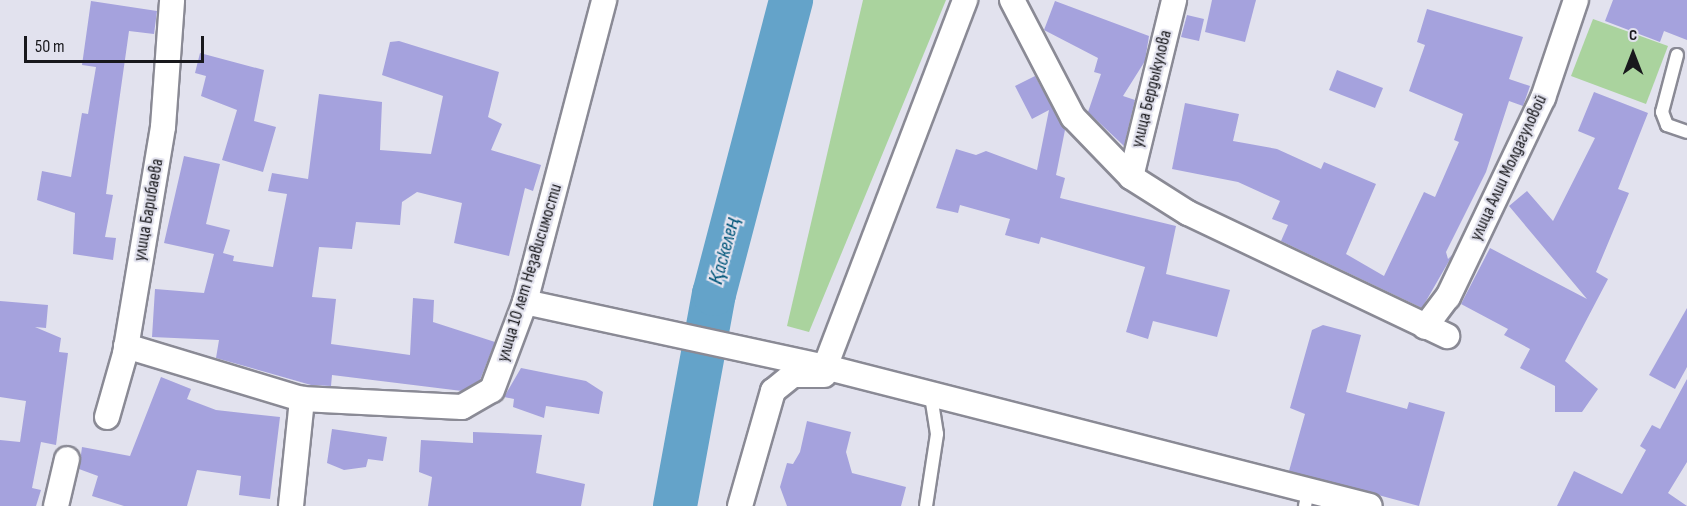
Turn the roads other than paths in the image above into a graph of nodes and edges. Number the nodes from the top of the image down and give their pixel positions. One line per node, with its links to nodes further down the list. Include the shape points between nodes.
1 (172, 0): 11 (street, улица Барибаева, via 164,127)
2 (604, 0): 10 (street, улица 10 лет Независимости)
3 (965, 0): 12 (street)
4 (1012, 0): 9 (street, via 1073,117)
5 (1174, 0): 9 (street, улица Бердыкулова)
6 (1576, 0): 9 (street, улица Алии Молдагуловой, via 1543,98 1448,297 1436,332 1188,213)
7 (1677, 55): 8 (lane, via 1662,112 1667,124)
8 (1687, 132)
9 (1131, 177)
10 (525, 303): 12 (street); 14 (street, улица 10 лет Независимости, via 492,390 479,402 423,406)
11 (126, 346): 14 (street, via 266,383); 15 (street, улица Барибаева)
12 (835, 371): 13 (street); 20 (street, via 793,375 773,392)
13 (931, 395): 17 (street); 21 (lane, via 937,434)
14 (302, 399): 19 (street)
15 (106, 417)
16 (67, 459): 18 (street)
17 (1306, 498): 22 (street)
18 (56, 506)
19 (291, 506)
20 (740, 506)
21 (926, 506)
22 (1370, 506)

